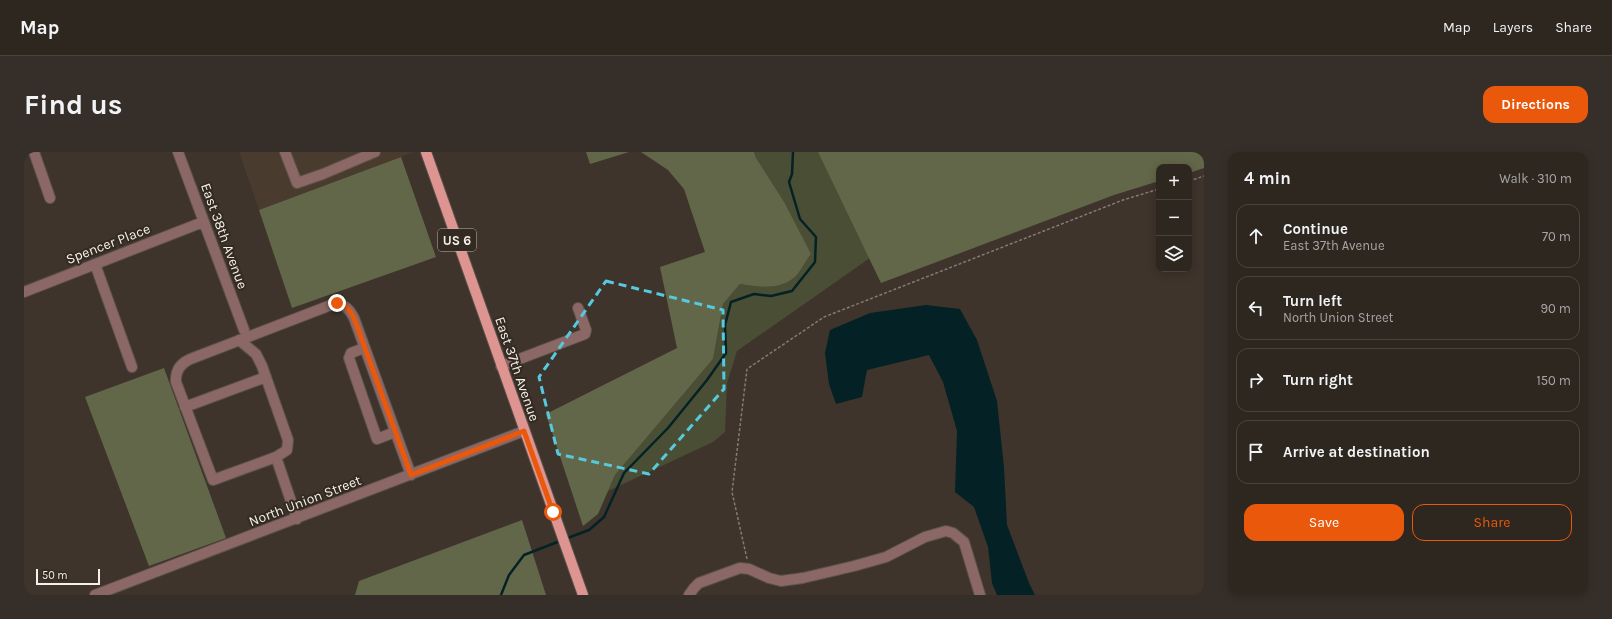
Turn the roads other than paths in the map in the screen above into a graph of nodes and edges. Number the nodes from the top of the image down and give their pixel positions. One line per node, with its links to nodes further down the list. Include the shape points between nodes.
1 (34, 152): 6 (street)
2 (178, 152): 7 (street, East 38th Avenue)
3 (285, 152): 4 (street, via 297,183)
4 (375, 152)
5 (426, 152): 14 (main road, East 37th Avenue / US 6)
6 (50, 198)
7 (203, 222): 8 (street, Spencer Place); 11 (street, East 38th Avenue)
8 (95, 264): 9 (street, Spencer Place); 15 (street)
9 (24, 292)
10 (578, 308): 14 (street, via 586,330 585,334)
11 (244, 330)
12 (239, 340): 13 (street, via 337,303 350,310); 16 (street, via 256,354); 17 (street, via 187,360 180,366 176,373 176,382)
13 (364, 348): 19 (street); 19 (street, via 351,353 349,358 377,439)
14 (501, 366): 18 (main road, East 37th Avenue / US 6)
15 (132, 367)
16 (266, 377): 17 (street); 20 (street, via 288,440 287,450)
17 (185, 407): 20 (street, via 213,480)
18 (524, 431): 21 (street, North Union Street); 24 (main road, East 37th Avenue / US 6)
19 (395, 432): 21 (street)
20 (276, 457): 22 (street)
21 (411, 475): 22 (street, North Union Street)
22 (297, 519): 23 (street, North Union Street)
23 (95, 595)
24 (583, 595)
25 (689, 595): 26 (street, via 699,583 740,568 781,581 803,578 886,557 925,537 946,531 964,542)
26 (980, 595)

